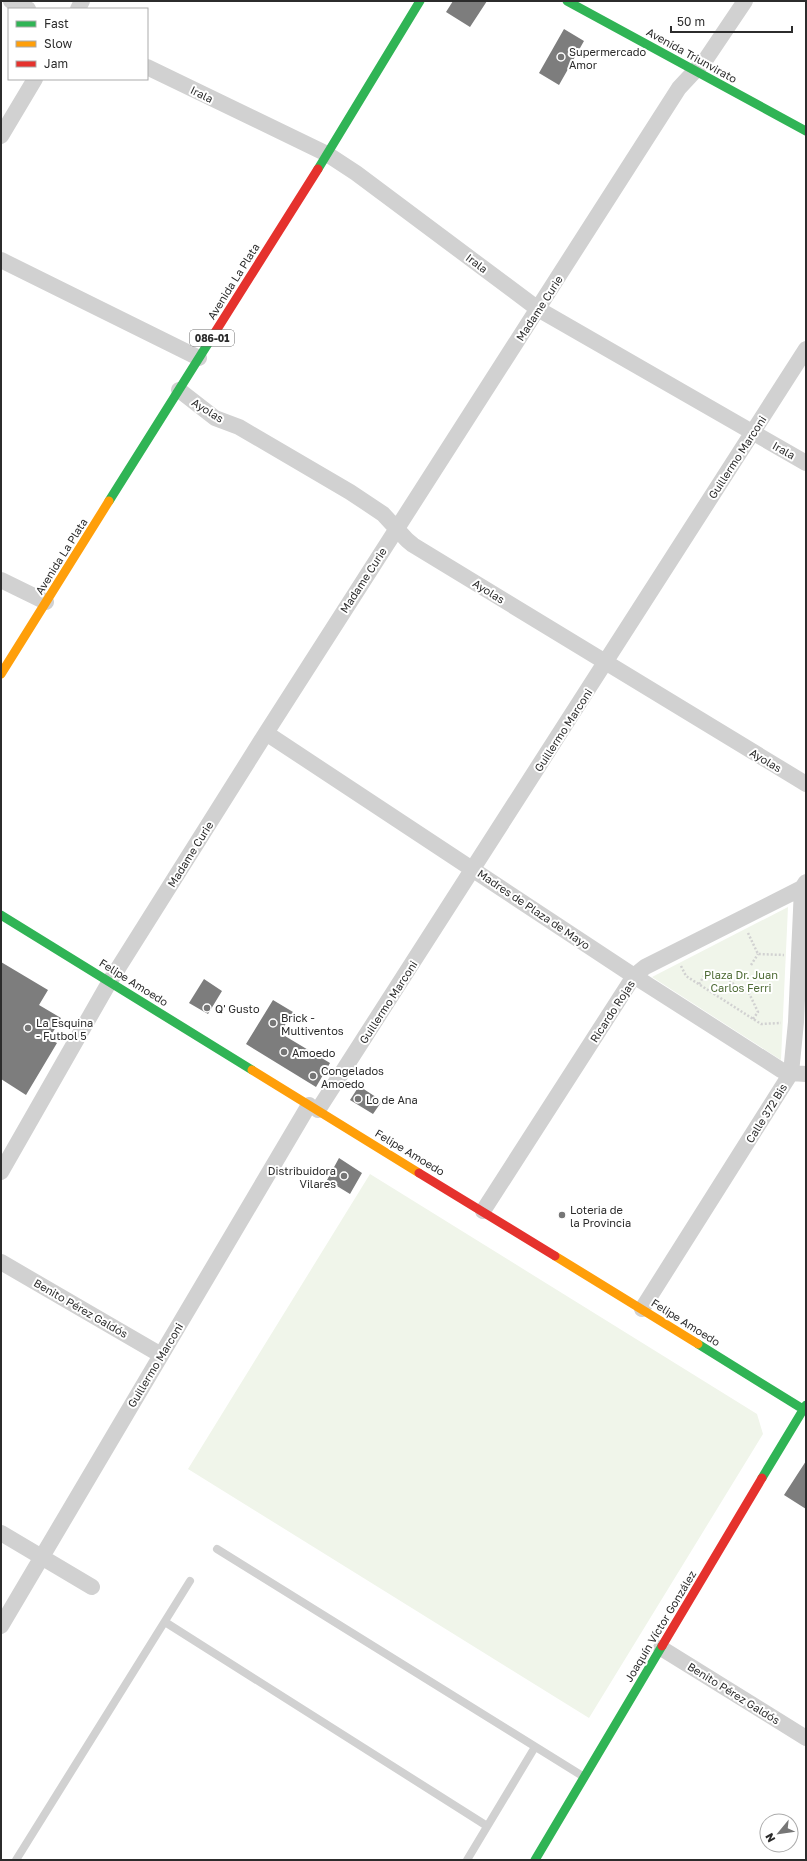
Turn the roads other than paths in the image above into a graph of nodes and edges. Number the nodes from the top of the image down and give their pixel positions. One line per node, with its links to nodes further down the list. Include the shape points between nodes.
1 (11, 1): 5 (street)
2 (420, 1): 11 (main road, Avenida La Plata / 086-01)
3 (567, 1): 7 (main road, Avenida Triunvirato)
4 (745, 1): 7 (street, Madame Curie, via 706,59)
5 (26, 8)
6 (148, 67): 11 (street, Irala)
7 (695, 70): 9 (main road, Avenida Triunvirato); 13 (street, Madame Curie, via 679,88)
8 (35, 80): 10 (street)
9 (806, 131)
10 (1, 136)
11 (327, 154): 13 (street, Irala); 15 (main road, Avenida La Plata / 086-01)
12 (1, 260): 15 (street)
13 (538, 309): 17 (street, Irala); 19 (street, Madame Curie)
14 (806, 349): 17 (street, Guillermo Marconi)
15 (199, 358): 16 (main road, Avenida La Plata / 086-01)
16 (179, 390): 19 (street, Ayolas, via 215,418 239,427 350,492 384,514); 21 (main road, Avenida La Plata / 086-01)
17 (752, 433): 18 (street, Irala); 22 (street, Guillermo Marconi)
18 (806, 463)
19 (397, 527): 22 (street, Ayolas, via 413,545); 24 (street, Madame Curie)
20 (1, 580): 21 (street)
21 (46, 602): 23 (main road, Avenida La Plata / 086-01)
22 (606, 662): 25 (street, Ayolas); 26 (street, Guillermo Marconi)
23 (1, 674)
24 (266, 733): 26 (street, Madres de Plaza de Mayo); 30 (street, Madame Curie)
25 (806, 784)
26 (474, 869): 29 (street, Madres de Plaza de Mayo); 32 (street, Guillermo Marconi)
27 (804, 885): 29 (street, Ricardo Rojas, via 645,967); 31 (street, Calle 372 Bis, via 798,956)
28 (1, 915): 30 (main road, Felipe Amoedo)
29 (634, 976): 31 (street, Madres de Plaza de Mayo, via 781,1070); 34 (street, Ricardo Rojas)
30 (110, 981): 32 (main road, Felipe Amoedo); 33 (street, Madame Curie)
31 (798, 1074): 36 (street, Calle 372 Bis)
32 (314, 1108): 34 (main road, Felipe Amoedo); 37 (street, Guillermo Marconi)
33 (1, 1172)
34 (483, 1211): 36 (main road, Felipe Amoedo)
35 (1, 1262): 37 (street, Benito Pérez Galdós)
36 (642, 1309): 38 (main road, Felipe Amoedo)
37 (161, 1355): 41 (street, Guillermo Marconi)
38 (805, 1408): 46 (main road, Joaquín Víctor González)
39 (1, 1533): 41 (street)
40 (217, 1549): 48 (lane)
41 (41, 1558): 43 (street); 45 (street, Guillermo Marconi)
42 (190, 1581): 44 (lane)
43 (92, 1587)
44 (165, 1622): 50 (lane); 51 (lane)
45 (1, 1626)
46 (661, 1648): 47 (street, Benito Pérez Galdós); 49 (main road, Joaquín Víctor González)
47 (806, 1738)
48 (535, 1747): 49 (lane); 50 (lane)
49 (584, 1777): 53 (main road, Joaquín Víctor González)
50 (487, 1826): 52 (lane)
51 (16, 1860)
52 (466, 1860)
53 (536, 1860)

